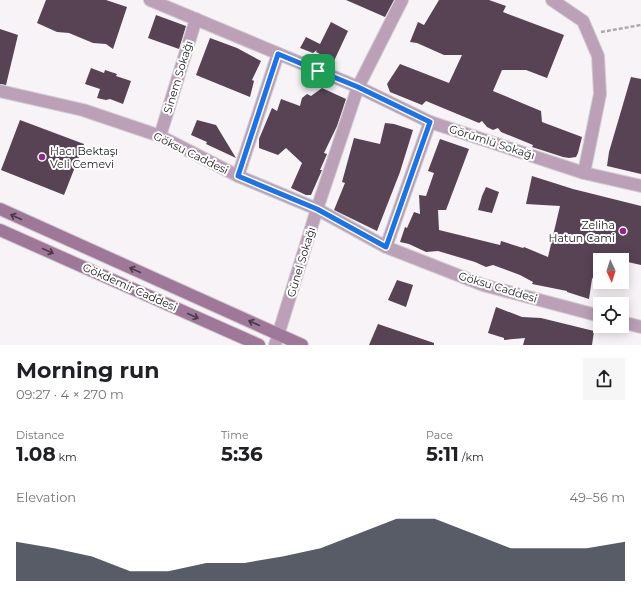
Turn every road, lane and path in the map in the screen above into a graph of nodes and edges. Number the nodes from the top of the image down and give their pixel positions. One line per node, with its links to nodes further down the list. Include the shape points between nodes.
1 (150, 0): 4 (street, Görümlü Sokağı)
2 (402, 0): 8 (street, Günel Sokağı)
3 (552, 0): 6 (street, via 583,22)
4 (196, 19): 7 (street, Görümlü Sokağı); 11 (street, Sinem Sokağı)
5 (641, 25): 6 (path)
6 (588, 33): 12 (street, via 598,56 600,94)
7 (278, 54): 8 (street, Görümlü Sokağı); 13 (street)
8 (358, 87): 10 (street, Görümlü Sokağı); 16 (street, Günel Sokağı)
9 (0, 91): 11 (street, Göksu Caddesi, via 83,110)
10 (430, 122): 12 (street, Görümlü Sokağı); 18 (street)
11 (160, 136): 13 (street, Göksu Caddesi)
12 (584, 173): 14 (street, Görümlü Sokağı)
13 (238, 176): 16 (street, Göksu Caddesi)
14 (641, 186)
15 (0, 209): 22 (main road, one-way to 15)
16 (317, 209): 18 (street, Göksu Caddesi); 22 (street, Günel Sokağı)
17 (0, 230): 23 (main road, Gökdemir Caddesi, one-way to 23)
18 (386, 247): 19 (street, Göksu Caddesi, via 483,285)
19 (593, 314)
20 (629, 324): 21 (street)
21 (641, 327)
22 (277, 340): 24 (main road)
23 (259, 345)
24 (302, 345)

